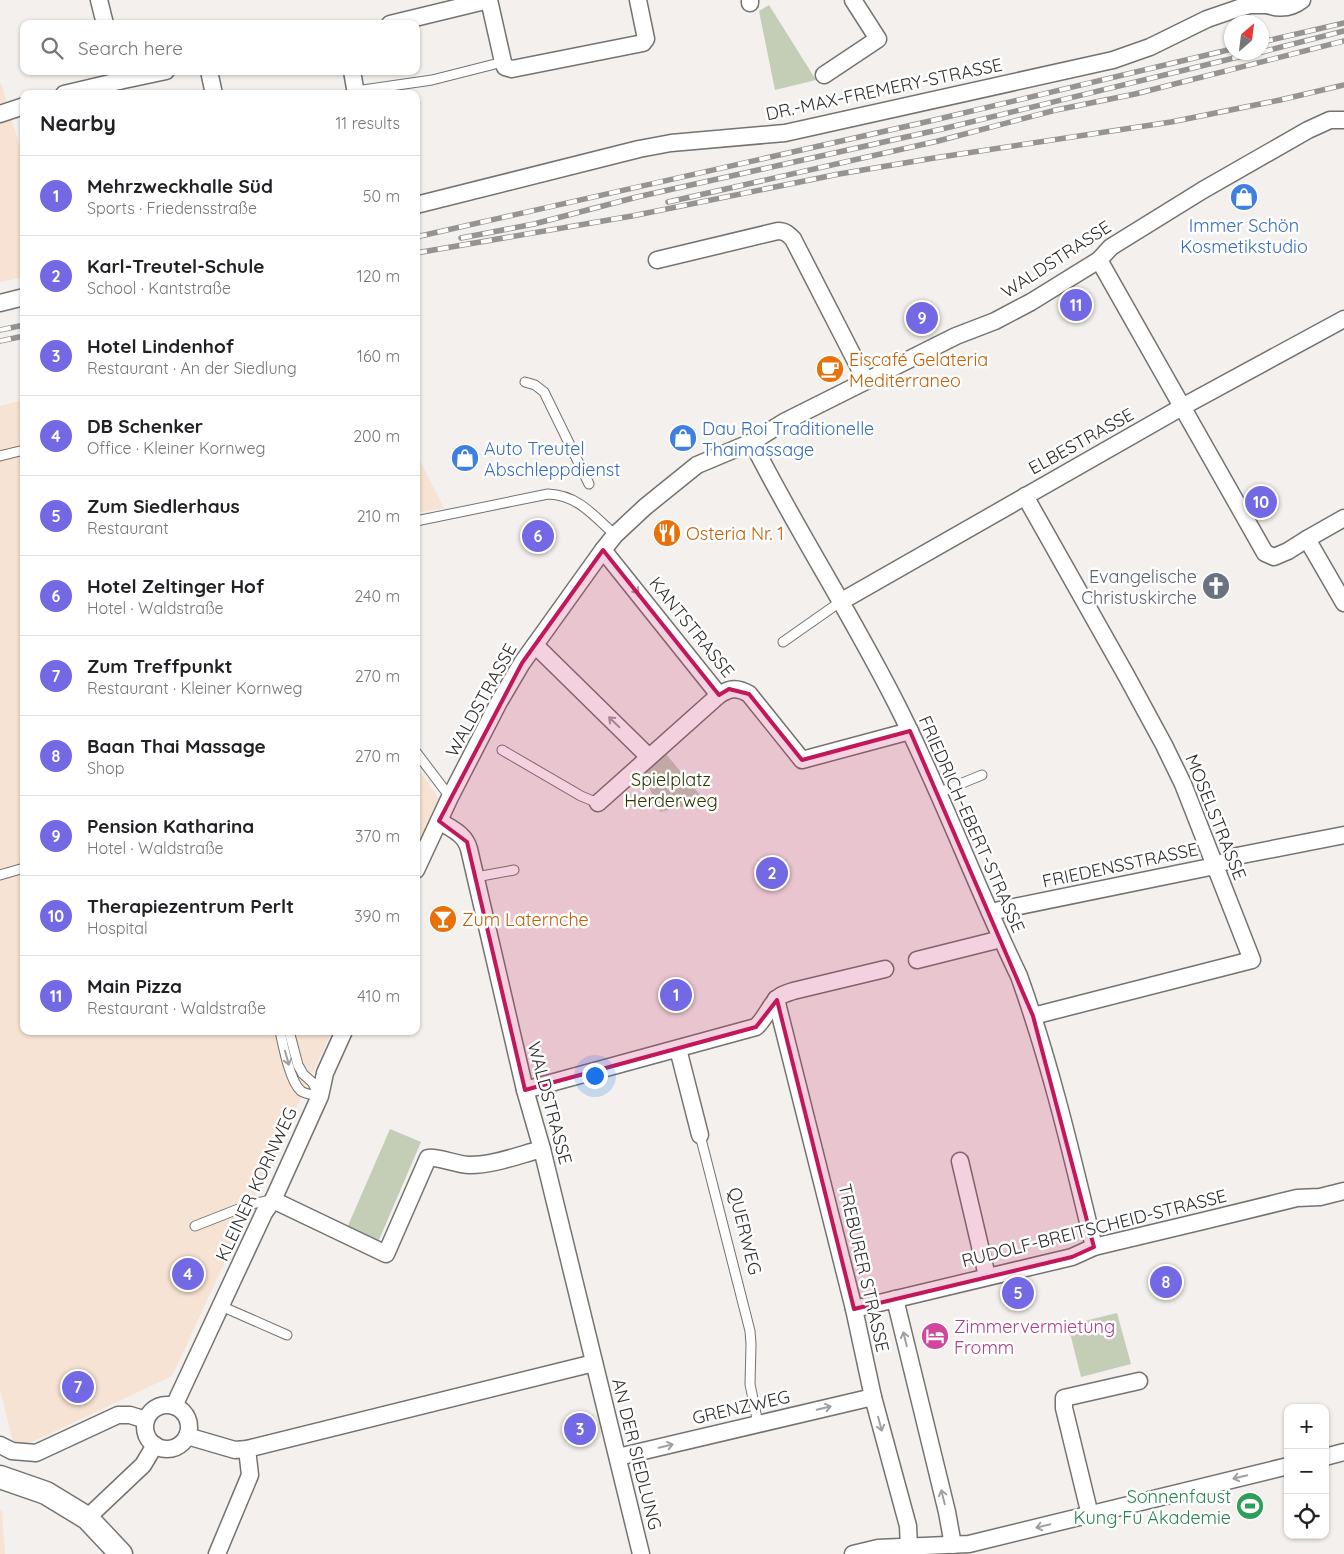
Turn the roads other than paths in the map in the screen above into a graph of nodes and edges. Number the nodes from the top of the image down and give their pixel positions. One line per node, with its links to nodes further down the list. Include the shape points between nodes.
1 (99, 0): 8 (street)
2 (489, 0): 9 (street); 11 (street)
3 (638, 0): 11 (street, via 646,39 643,43 512,70)
4 (853, 0): 14 (street, via 878,39)
5 (1228, 0): 10 (street, DR.-MAX-FREMERY-STRASSE)
6 (1302, 0): 7 (street, DR.-MAX-FREMERY-STRASSE, via 1287,8)
7 (1261, 3): 10 (street, DR.-MAX-FREMERY-STRASSE)
8 (103, 20)
9 (406, 20)
10 (1207, 20): 23 (street, DR.-MAX-FREMERY-STRASSE, via 1150,47 1112,60 785,133 671,142)
11 (502, 62): 19 (lane, via 432,80)
12 (210, 75): 17 (street)
13 (353, 75): 18 (street)
14 (824, 75)
15 (118, 76): 16 (street)
16 (99, 90)
17 (213, 90)
18 (356, 90)
19 (369, 90)
20 (20, 107): 21 (street)
21 (3, 113)
22 (1344, 120): 25 (street, WALDSTRASSE, via 1330,120 1204,190 1111,247)
23 (420, 204)
24 (657, 260): 29 (street, via 783,231 793,239)
25 (1099, 260): 29 (street, WALDSTRASSE, via 995,321 956,336); 31 (street)
26 (20, 298): 27 (street)
27 (0, 303)
28 (1344, 319): 31 (street, ELBESTRASSE)
29 (866, 381): 32 (street, WALDSTRASSE, via 775,426)
30 (525, 382): 35 (lane, via 544,392)
31 (1182, 407): 36 (street, ELBESTRASSE); 40 (street, via 1265,553 1274,557)
32 (752, 442): 39 (street, WALDSTRASSE, via 697,465); 42 (street, FRIEDRICH-EBERT-STRASSE)
33 (20, 451): 34 (lane)
34 (0, 456)
35 (589, 484)
36 (1024, 496): 42 (street, ELBESTRASSE); 58 (street, MOSELSTRASSE, via 1164,745)
37 (1344, 518): 40 (street)
38 (420, 520): 39 (lane, via 548,494 562,495 577,502)
39 (616, 534): 41 (street, WALDSTRASSE)
40 (1306, 539): 43 (street)
41 (603, 550): 45 (street, WALDSTRASSE); 46 (street, KANTSTRASSE, one-way to 46)
42 (840, 602): 44 (lane); 47 (street, FRIEDRICH-EBERT-STRASSE)
43 (1344, 603)
44 (783, 642)
45 (535, 645): 49 (street, one-way to 45); 53 (street, WALDSTRASSE, via 499,702)
46 (719, 695): 47 (street, KANTSTRASSE, via 729,689 740,689 749,694 802,760); 49 (street)
47 (910, 731): 52 (street, FRIEDRICH-EBERT-STRASSE)
48 (502, 750): 54 (lane)
49 (649, 756): 54 (street)
50 (420, 757): 53 (lane)
51 (982, 775): 52 (lane)
52 (938, 793): 63 (street, FRIEDRICH-EBERT-STRASSE)
53 (450, 797): 55 (street, WALDSTRASSE)
54 (598, 803)
55 (439, 821): 57 (street); 62 (street, WALDSTRASSE, via 462,835 467,842)
56 (1344, 835): 58 (street, FRIEDENSSTRASSE, via 1237,856)
57 (420, 861)
58 (1215, 866): 63 (street, FRIEDENSSTRASSE); 68 (street, MOSELSTRASSE, via 1252,960)
59 (20, 869): 61 (lane)
60 (514, 870): 62 (lane)
61 (0, 875)
62 (476, 878): 73 (street, WALDSTRASSE)
63 (990, 912): 64 (street, FRIEDRICH-EBERT-STRASSE)
64 (1001, 940): 65 (street); 68 (street, FRIEDRICH-EBERT-STRASSE, via 1019,976)
65 (917, 960)
66 (885, 969): 67 (street, via 792,991)
67 (776, 999): 72 (street, via 756,1027); 85 (street, TREBURER STRASSE)
68 (1033, 1016): 81 (street, FRIEDRICH-EBERT-STRASSE)
69 (281, 1035): 74 (lane, one-way to 74, via 296,1084 302,1092)
70 (290, 1035): 74 (lane, via 298,1065)
71 (342, 1035): 74 (street, KLEINER KORNWEG, via 325,1073)
72 (678, 1049): 73 (street); 75 (street, QUERWEG)
73 (525, 1090): 76 (street, WALDSTRASSE)
74 (320, 1096): 79 (street, KLEINER KORNWEG)
75 (700, 1135): 92 (lane, QUERWEG, via 750,1331 750,1384)
76 (542, 1149): 79 (street, via 478,1164 428,1158 386,1254); 87 (street, WALDSTRASSE)
77 (960, 1161): 82 (street)
78 (1344, 1191): 81 (street, RUDOLF-BREITSCHEID-STRASSE, via 1297,1198)
79 (273, 1200): 80 (lane, via 251,1204); 84 (street, KLEINER KORNWEG)
80 (195, 1226)
81 (1094, 1247): 82 (street, RUDOLF-BREITSCHEID-STRASSE, via 1072,1257)
82 (987, 1276): 83 (street, RUDOLF-BREITSCHEID-STRASSE)
83 (895, 1299): 85 (street, RUDOLF-BREITSCHEID-STRASSE); 104 (street, TREBURER STRASSE, one-way to 83)
84 (221, 1306): 86 (lane); 90 (street, KLEINER KORNWEG)
85 (854, 1309): 89 (street, TREBURER STRASSE)
86 (287, 1335)
87 (594, 1363): 96 (street); 99 (street, AN DER SIEDLUNG)
88 (1139, 1381): 102 (street, via 1064,1398)
89 (873, 1397): 92 (street, GRENZWEG, one-way to 89); 105 (street, TREBURER STRASSE, one-way to 105, via 908,1526)
90 (174, 1406): 91 (street, via 156,1408); 93 (street, via 187,1418)
91 (146, 1420): 94 (street, via 146,1434); 95 (street, via 118,1415 36,1453 12,1451)
92 (758, 1424): 99 (street, GRENZWEG, one-way to 92)
93 (187, 1436): 94 (street, via 180,1445 171,1449); 96 (street, via 235,1450)
94 (155, 1445): 103 (street, via 144,1466)
95 (0, 1446)
96 (247, 1449): 107 (street, via 250,1475)
97 (1344, 1452): 98 (street)
98 (1329, 1456)
99 (618, 1457): 108 (street, AN DER SIEDLUNG)
100 (1284, 1467): 102 (street, one-way to 102)
101 (0, 1477): 103 (main road, via 46,1493)
102 (1090, 1515): 104 (street, one-way to 104)
103 (87, 1518): 106 (main road)
104 (953, 1545): 105 (street)
105 (909, 1550): 109 (street, via 878,1548)
106 (121, 1554)
107 (216, 1554)
108 (642, 1554)
109 (853, 1554)

